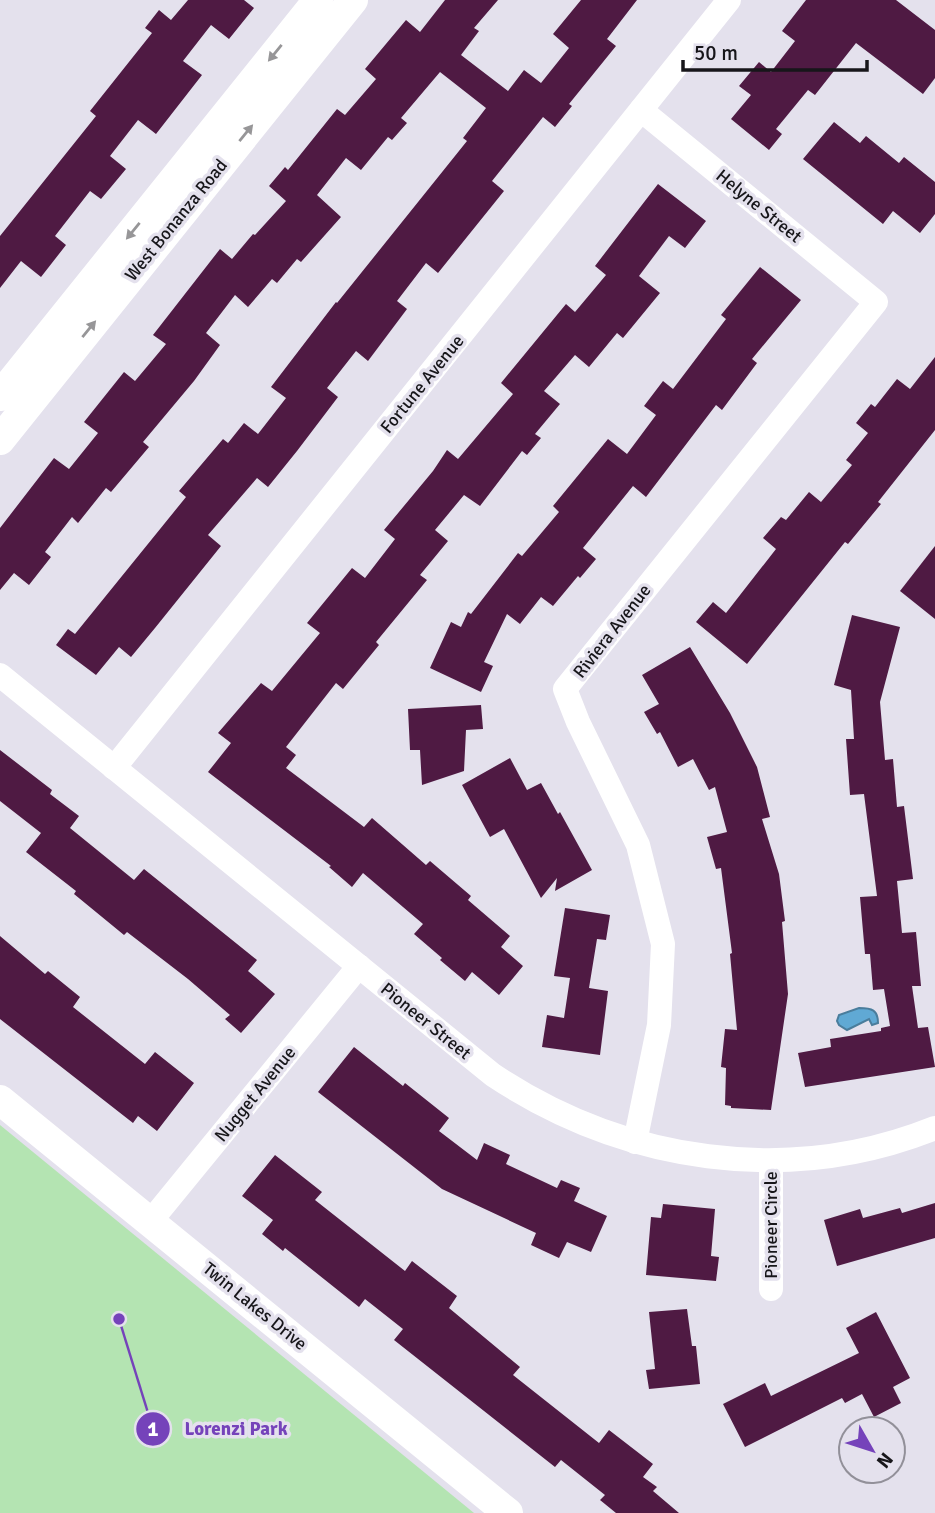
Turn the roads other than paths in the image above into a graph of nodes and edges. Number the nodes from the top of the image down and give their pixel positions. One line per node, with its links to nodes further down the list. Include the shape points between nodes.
1 (318, 0): 6 (street, West Bonanza Road, one-way to 6)
2 (353, 0): 6 (street, West Bonanza Road, one-way to 2)
3 (730, 0): 4 (street, Fortune Avenue)
4 (641, 110): 5 (street, Helyne Street); 10 (street, Fortune Avenue)
5 (876, 302): 14 (street, Riviera Avenue, via 565,690 638,845 663,944 659,1025)
6 (48, 359): 7 (street, West Bonanza Road); 8 (street, West Bonanza Road)
7 (0, 396)
8 (0, 440)
9 (0, 674): 10 (street, Pioneer Street)
10 (114, 768): 11 (street, Pioneer Street)
11 (359, 967): 14 (street, Pioneer Street, via 529,1099); 16 (street, Nugget Avenue)
12 (0, 1100): 16 (street, Twin Lakes Drive)
13 (935, 1128): 15 (street, Pioneer Street, via 890,1144)
14 (635, 1142): 15 (street, Pioneer Street, via 678,1153)
15 (771, 1161): 17 (street, Pioneer Circle)
16 (150, 1222): 18 (street, Twin Lakes Drive)
17 (771, 1289)
18 (509, 1513)

